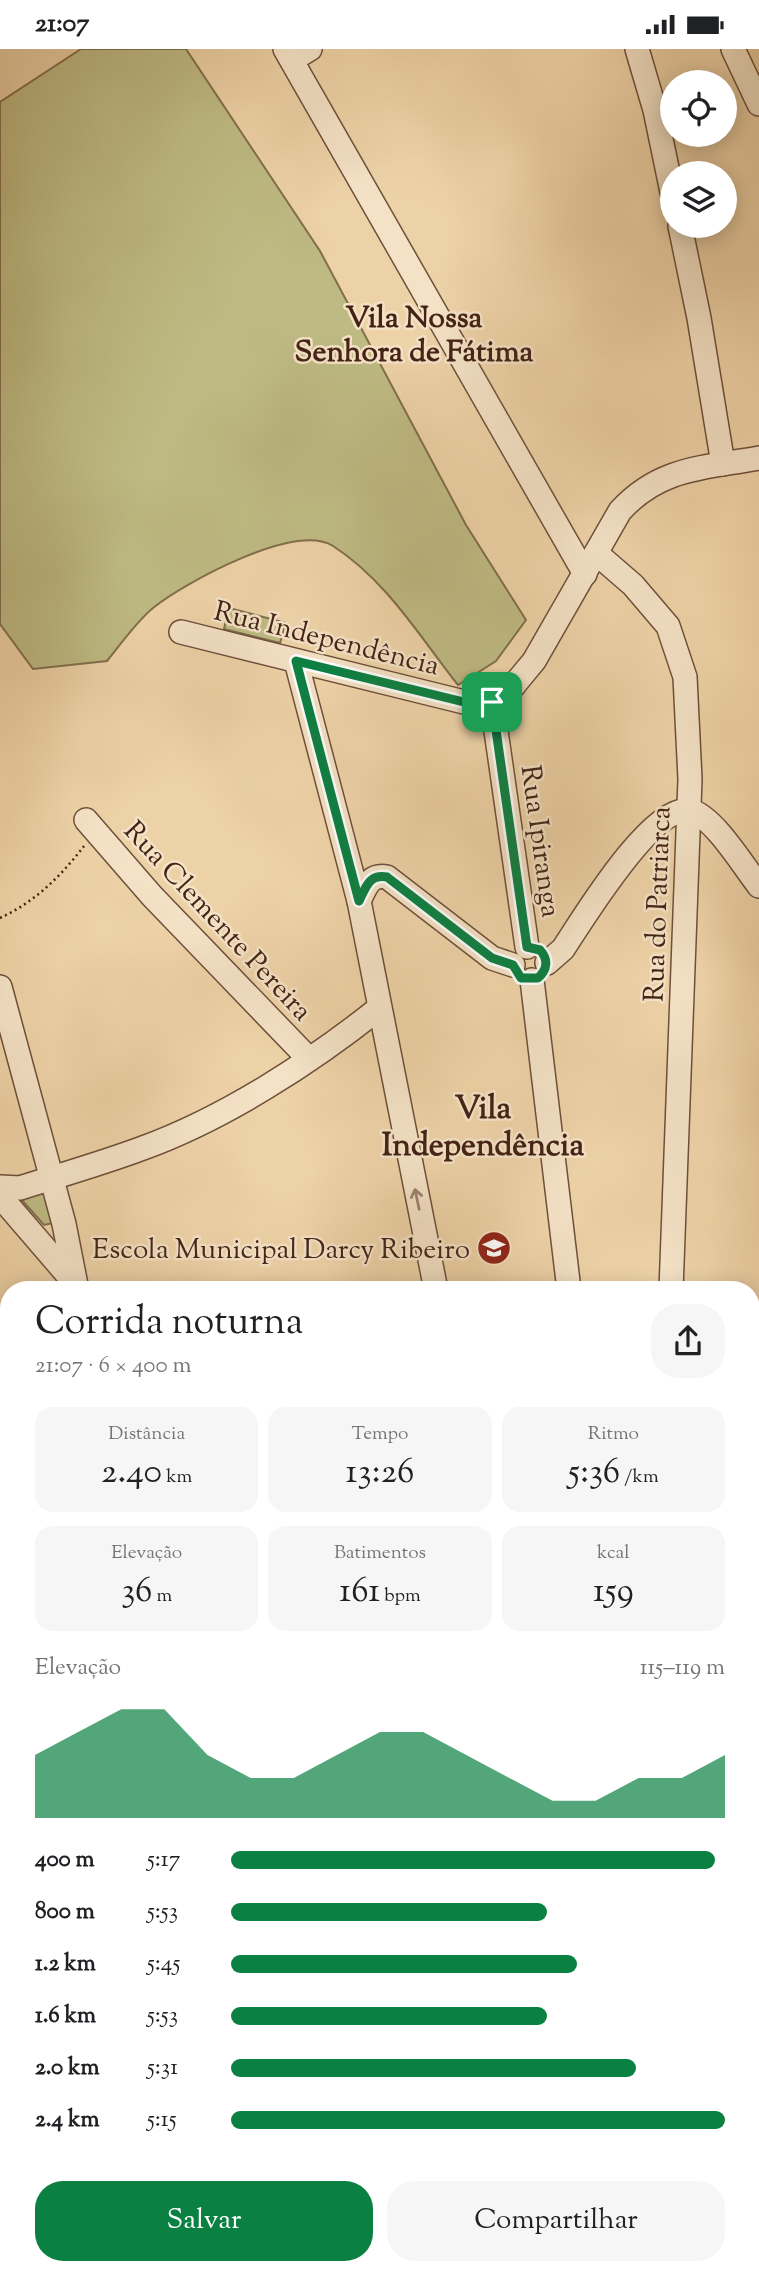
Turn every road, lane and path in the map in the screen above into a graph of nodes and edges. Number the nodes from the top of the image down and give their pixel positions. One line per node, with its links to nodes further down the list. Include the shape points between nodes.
1 (637, 49): 5 (street)
2 (733, 49): 4 (street)
3 (296, 53): 10 (street, via 534,490)
4 (759, 104)
5 (666, 161)
6 (682, 238): 8 (street)
7 (759, 458): 8 (street)
8 (723, 464): 9 (street, via 671,473 635,494)
9 (596, 552): 10 (street); 14 (street, Rua do Patriarca, via 633,585 668,626 680,652 690,735)
10 (585, 574): 13 (street, via 534,661 507,694)
11 (181, 632): 12 (street, Rua Independência)
12 (296, 661): 13 (street, Rua Independência, via 468,703); 17 (street)
13 (492, 702): 19 (street, Rua Ipiranga)
14 (689, 810): 16 (street, via 710,824); 20 (street, via 666,815 647,834 563,949); 32 (street, Rua do Patriarca)
15 (90, 825): 18 (path, via 72,862 30,901); 23 (street, Rua Clemente Pereira)
16 (759, 886)
17 (359, 901): 19 (street, via 369,880 387,877 492,958); 22 (street)
18 (0, 918)
19 (520, 956): 20 (street, via 521,978); 20 (street, via 540,950)
20 (539, 972): 31 (street)
21 (0, 987): 24 (street)
22 (378, 1009): 23 (street); 30 (street, one-way to 22)
23 (310, 1059): 24 (street, via 176,1134)
24 (52, 1178): 25 (street); 26 (street)
25 (9, 1196): 27 (street)
26 (64, 1224): 27 (street, via 55,1238); 29 (street)
27 (37, 1238): 28 (street)
28 (71, 1281)
29 (75, 1281)
30 (434, 1281)
31 (568, 1281)
32 (671, 1281)

